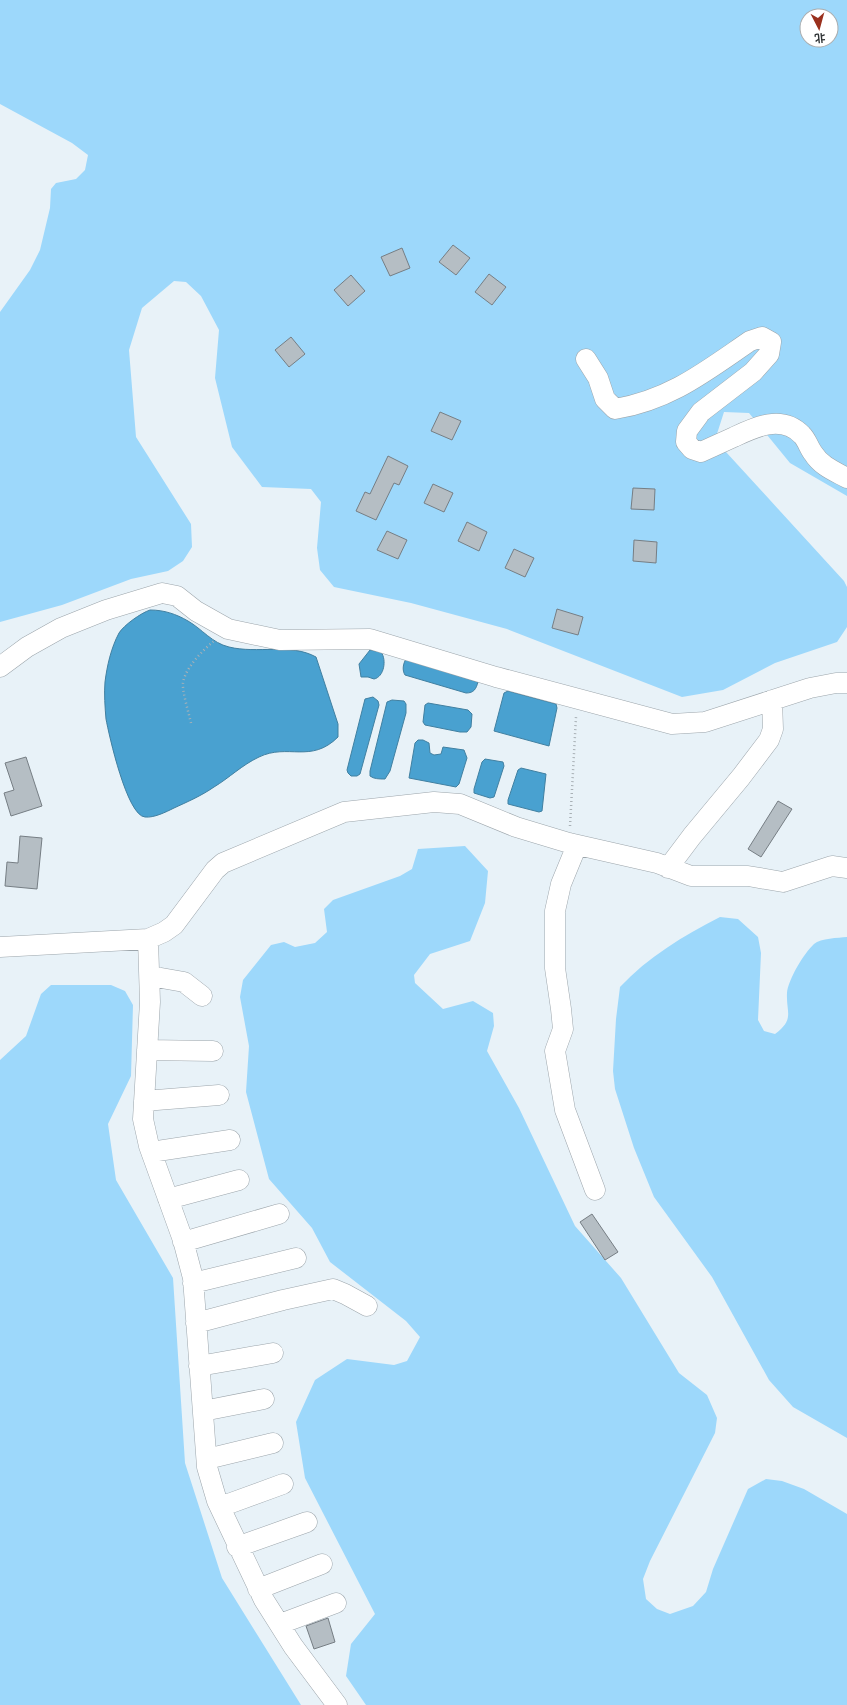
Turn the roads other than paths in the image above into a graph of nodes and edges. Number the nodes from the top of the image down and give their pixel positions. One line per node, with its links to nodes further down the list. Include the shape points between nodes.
1 (586, 359): 2 (street, via 598,378 605,399 615,409 670,393 688,384 750,341 762,337 771,342 769,354 753,372 701,412 687,431 686,442 692,449 701,452 751,429 769,423 779,424 790,427 802,435 814,455 824,465)
2 (847, 478)
3 (0, 667): 5 (street, via 27,647 61,628 106,610 162,593 177,596 196,611 228,629 280,640 370,639 496,677 672,724 705,722)
4 (847, 684): 5 (street, via 836,683 810,688)
5 (772, 700): 7 (street, via 772,729 769,740)
6 (573, 844): 7 (street); 9 (street, via 516,826 460,804 434,802 344,812 223,863 174,925); 20 (street, via 555,911 555,968 563,1029 555,1051 565,1110)
7 (668, 868): 8 (street, via 691,876 748,876 783,882 832,866)
8 (847, 868)
9 (148, 939): 10 (street); 11 (street)
10 (0, 946)
11 (150, 976): 12 (street, via 184,982); 13 (street)
12 (202, 996)
13 (147, 1050): 14 (street); 16 (street)
14 (213, 1051)
15 (219, 1095): 16 (street)
16 (144, 1101): 18 (street, via 143,1119)
17 (230, 1140): 18 (street)
18 (151, 1152): 21 (street)
19 (240, 1180): 21 (street)
20 (595, 1190)
21 (168, 1199): 23 (street)
22 (279, 1214): 23 (street)
23 (183, 1242): 25 (street)
24 (296, 1258): 25 (street)
25 (194, 1283): 27 (street)
26 (367, 1306): 27 (street, via 333,1289)
27 (196, 1323): 29 (street)
28 (273, 1353): 29 (street)
29 (199, 1366): 31 (street)
30 (264, 1399): 31 (street)
31 (203, 1412): 33 (street)
32 (272, 1443): 33 (street)
33 (207, 1459): 35 (street)
34 (283, 1484): 35 (street)
35 (220, 1507): 37 (street)
36 (307, 1522): 37 (street)
37 (238, 1547): 39 (street)
38 (322, 1564): 39 (street)
39 (258, 1589): 41 (street)
40 (336, 1603): 41 (street)
41 (280, 1624): 42 (street, via 293,1646)
42 (337, 1705)

